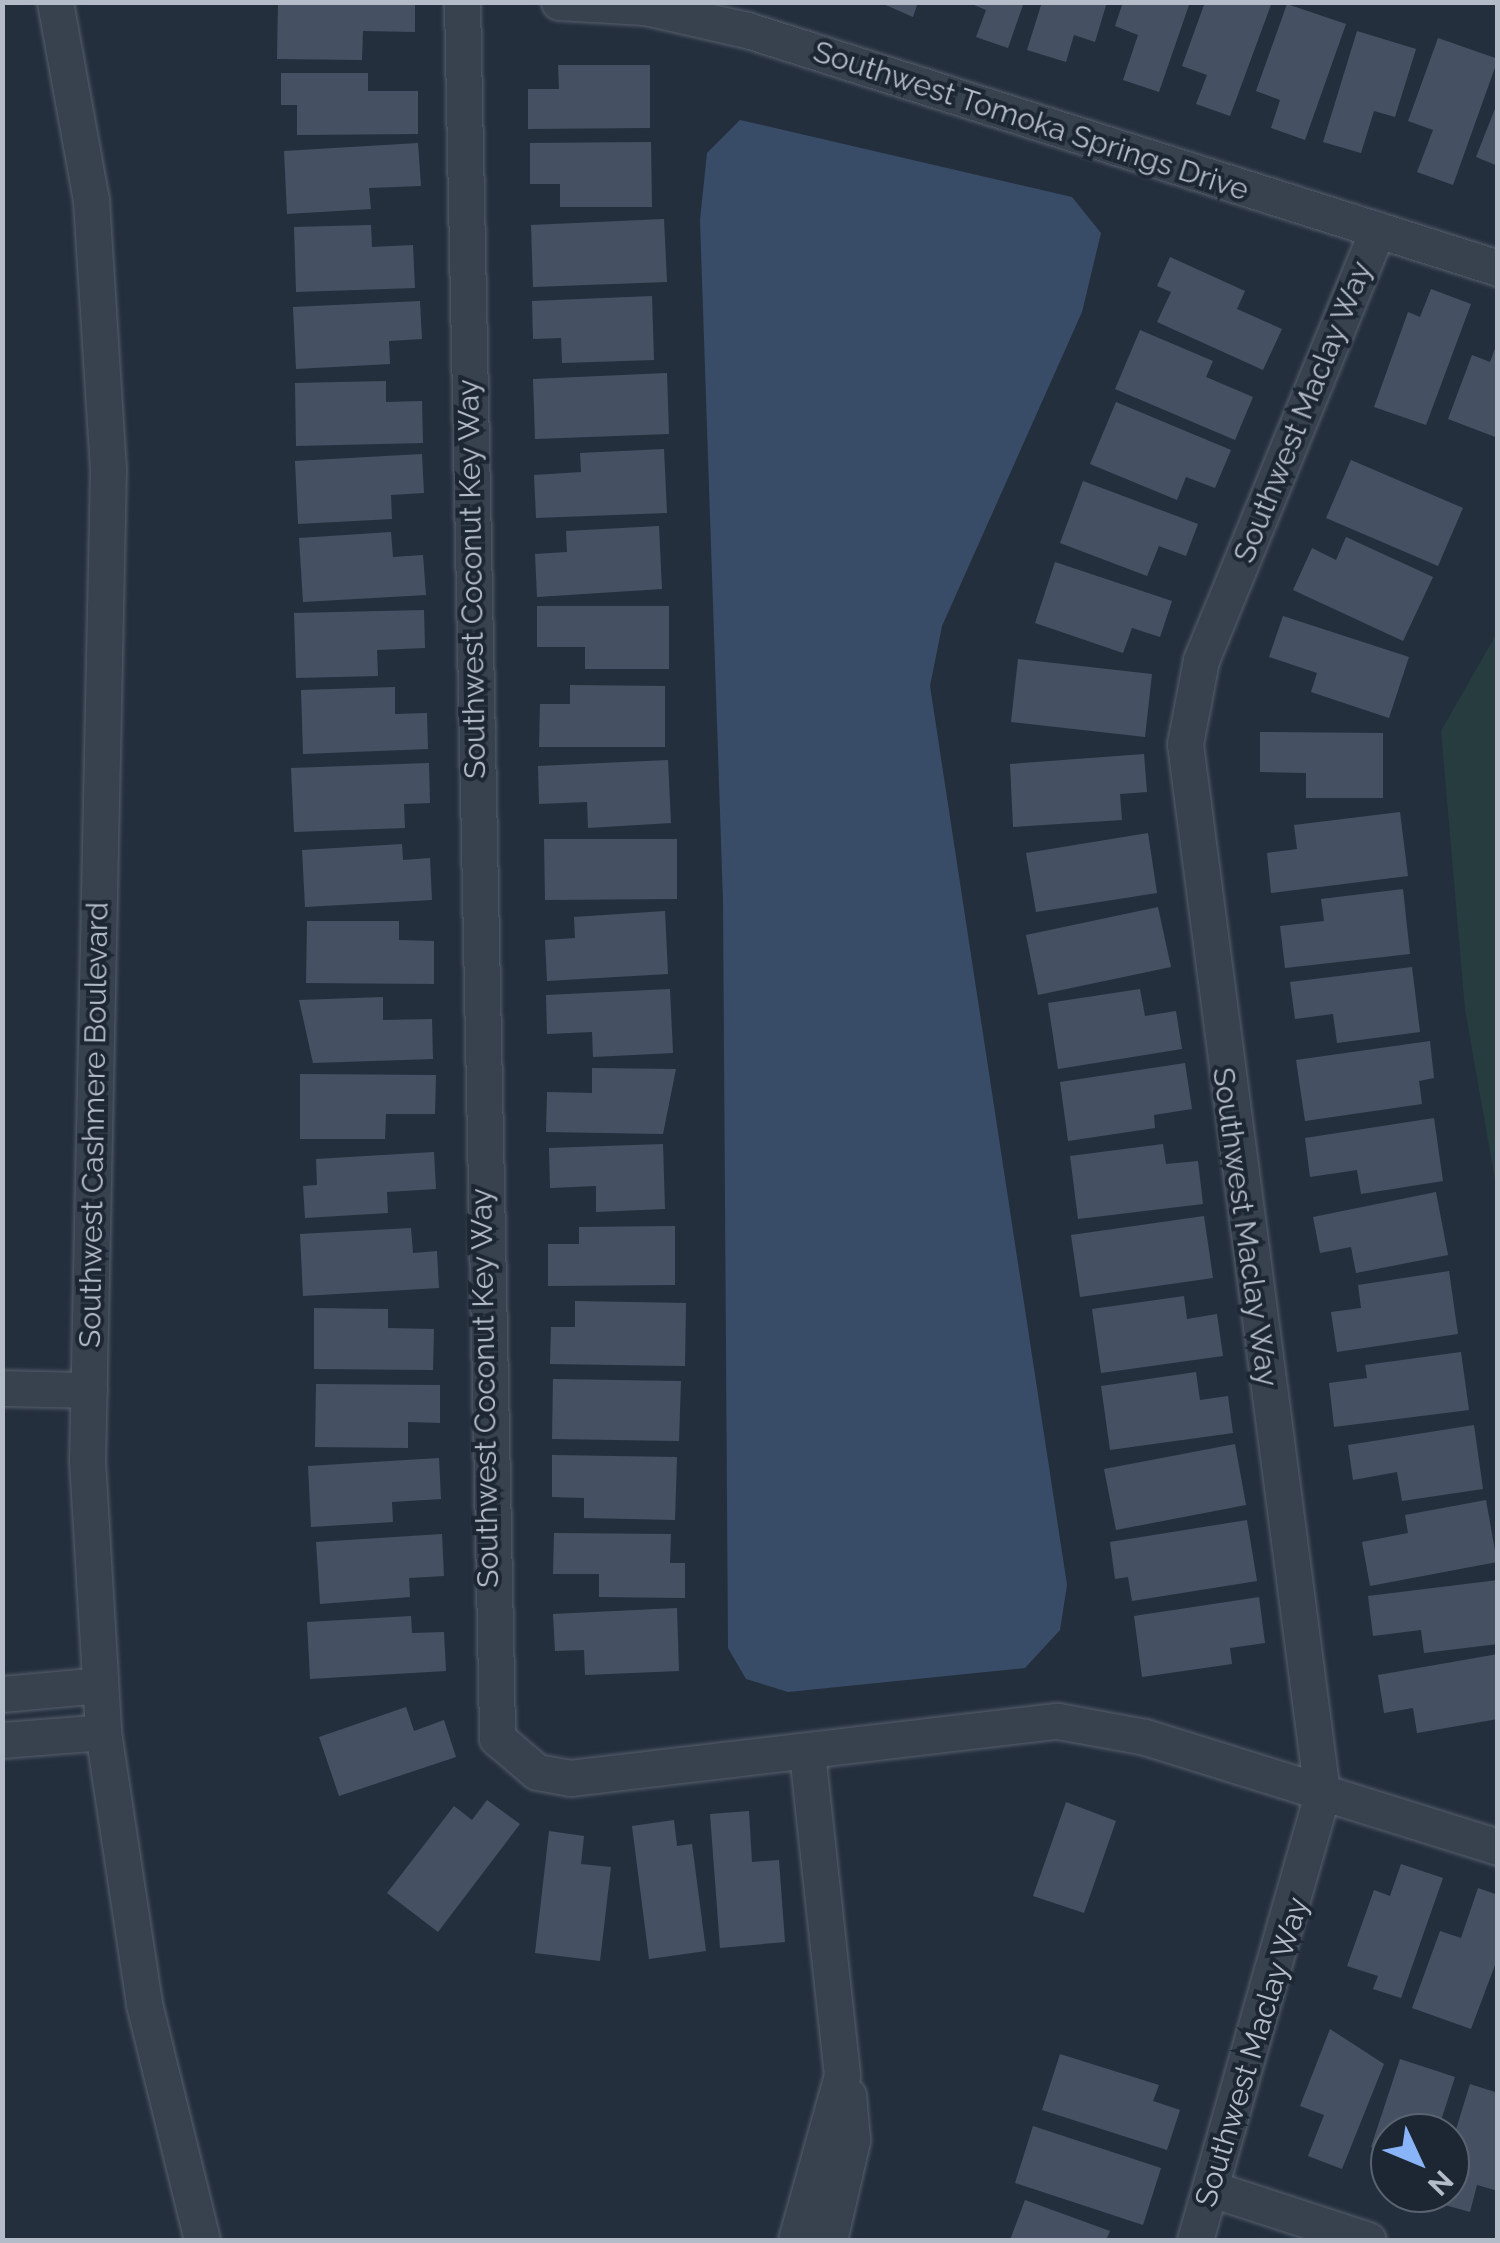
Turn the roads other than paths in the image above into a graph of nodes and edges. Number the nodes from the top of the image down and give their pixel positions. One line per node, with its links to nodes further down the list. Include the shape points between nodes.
1 (55, 2): 7 (street, Southwest Cashmere Boulevard, via 91,200 108,469)
2 (462, 2): 12 (street, Southwest Coconut Key Way, via 490,1721 515,1756 551,1777)
3 (559, 2): 4 (street, Southwest Tomoka Springs Drive, via 645,7 747,30)
4 (1377, 230): 5 (street, Southwest Tomoka Springs Drive); 13 (street, Southwest Maclay Way, via 1201,660 1184,744)
5 (1498, 268)
6 (2, 1388): 7 (street)
7 (88, 1390): 8 (street, Southwest Cashmere Boulevard)
8 (100, 1684): 9 (street); 10 (street, Southwest Cashmere Boulevard)
9 (2, 1694)
10 (103, 1732): 11 (street); 17 (street, Southwest Cashmere Boulevard, via 144,2004)
11 (2, 1740)
12 (807, 1751): 13 (street, Southwest Coconut Key Way, via 1058,1721 1145,1738); 15 (street)
13 (1322, 1793): 14 (street, Southwest Coconut Key Way); 16 (street, Southwest Maclay Way)
14 (1498, 1847)
15 (842, 2075): 18 (street); 19 (street, via 852,2140)
16 (1212, 2189): 20 (street, Southwest Maclay Way); 21 (street)
17 (202, 2240)
18 (796, 2240)
19 (829, 2240)
20 (1195, 2240)
21 (1368, 2240)

